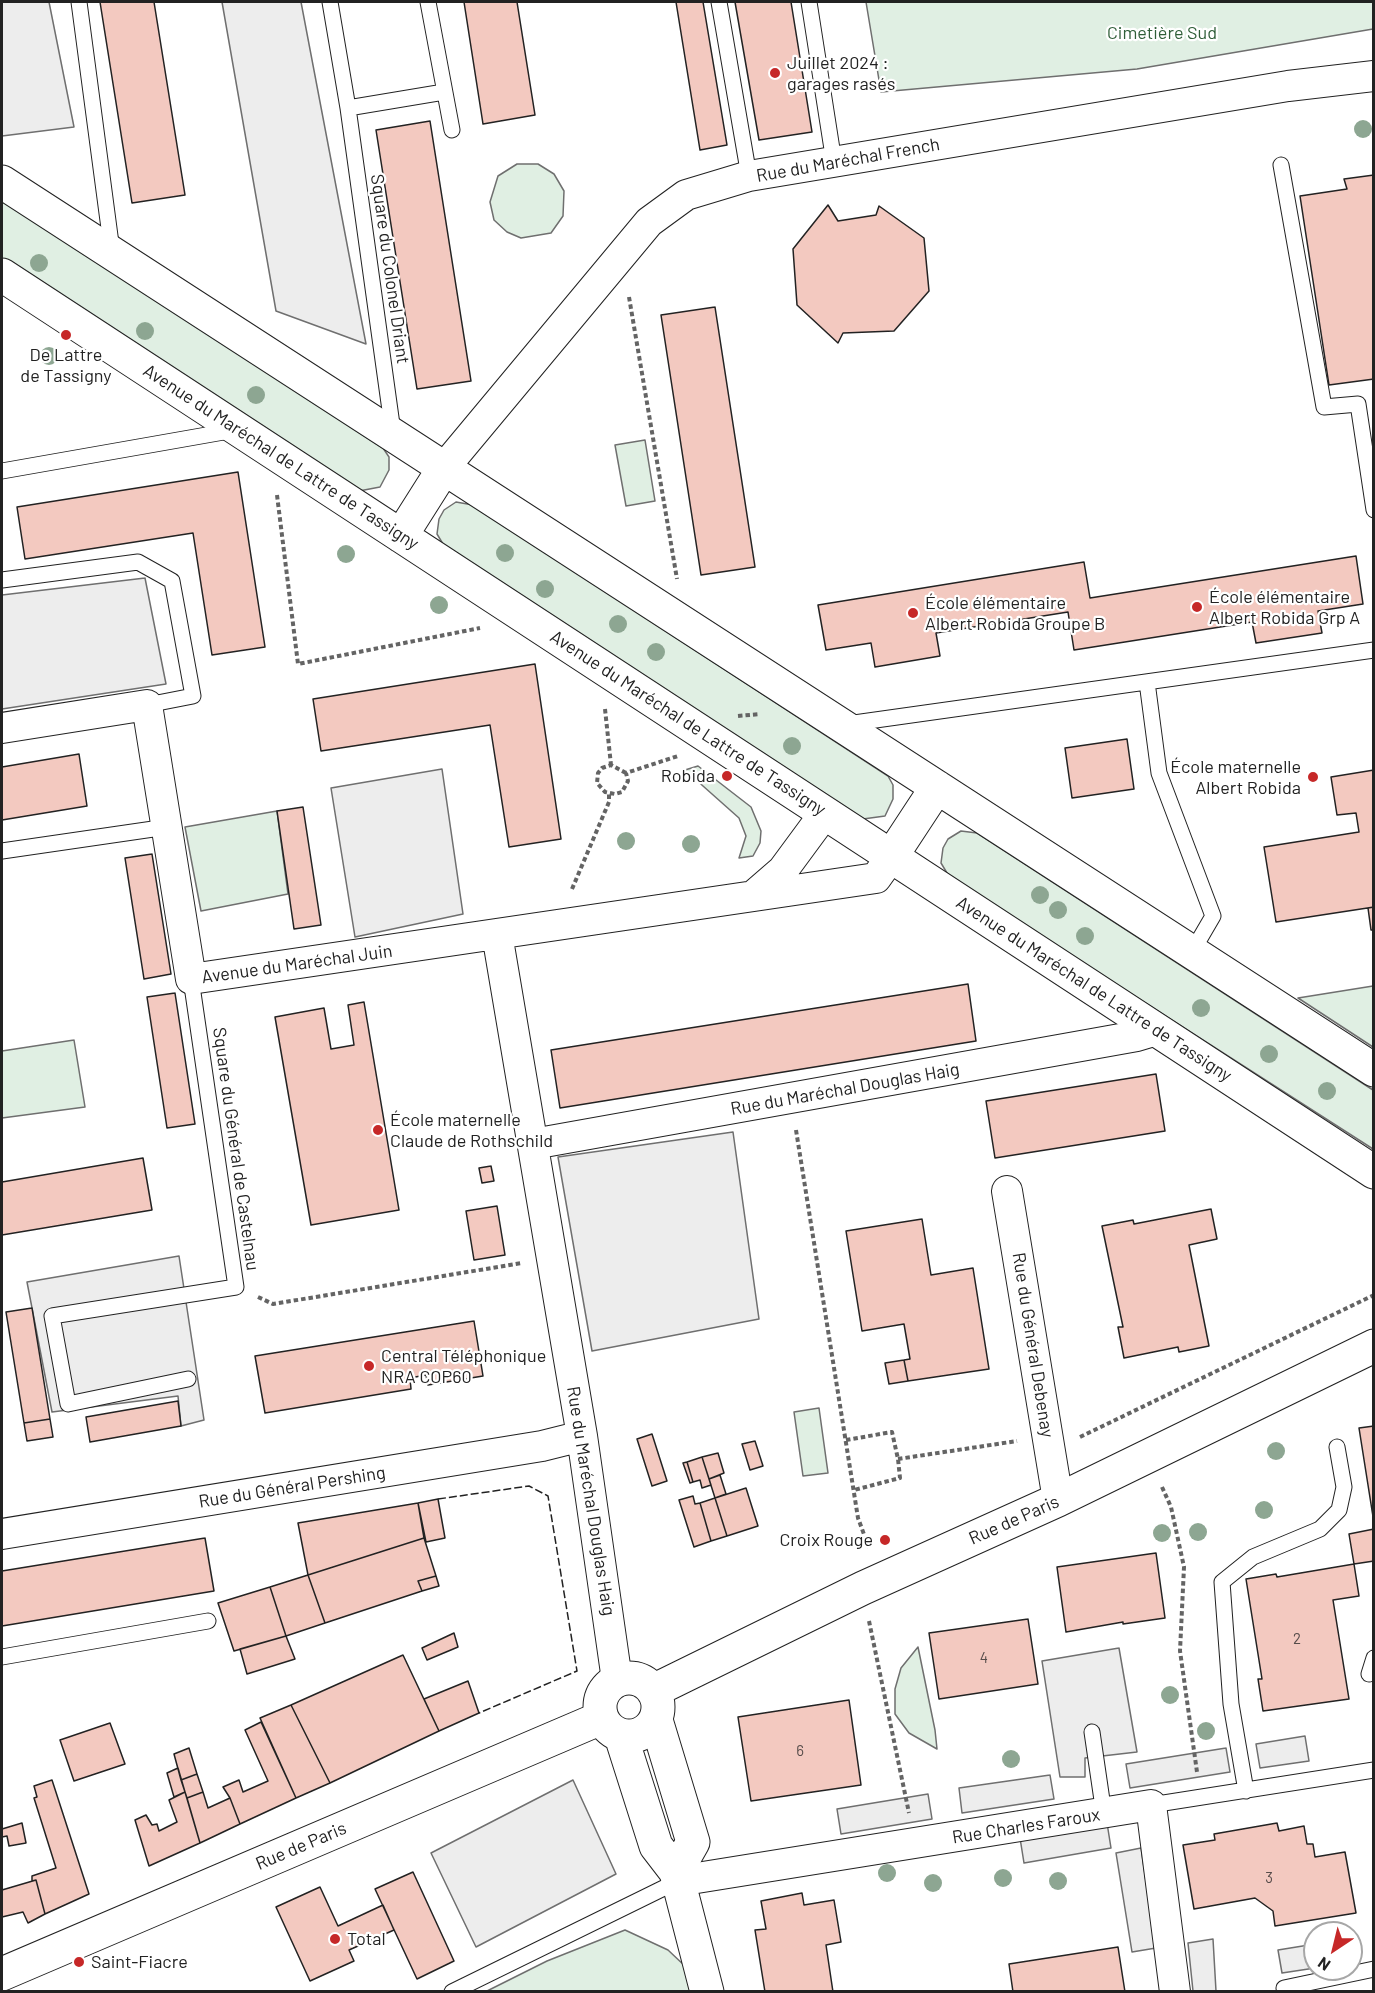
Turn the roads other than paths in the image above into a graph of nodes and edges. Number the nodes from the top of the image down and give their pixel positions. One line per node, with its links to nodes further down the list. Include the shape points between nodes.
1 (79, 2): 14 (lane)
2 (330, 2): 8 (lane, Square du Colonel Driant)
3 (428, 2): 7 (lane)
4 (719, 2): 12 (lane)
5 (809, 2): 10 (lane)
6 (1374, 76): 10 (street, Rue du Maréchal French, via 1288,86)
7 (444, 92): 8 (lane); 9 (lane)
8 (348, 108): 17 (lane, Square du Colonel Driant)
9 (452, 130)
10 (834, 162): 12 (street, Rue du Maréchal French)
11 (1281, 165): 20 (lane, via 1324,407 1358,404)
12 (749, 176): 18 (street, Rue du Maréchal French, via 686,195 649,222)
13 (2, 182): 14 (street)
14 (113, 253): 17 (street)
15 (2, 275): 16 (street, Avenue du Maréchal de Lattre de Tassigny)
16 (238, 430): 19 (lane); 21 (street, Avenue du Maréchal de Lattre de Tassigny)
17 (393, 435): 18 (street)
18 (444, 468): 21 (street); 26 (street)
19 (2, 471)
20 (1374, 510)
21 (401, 536): 29 (street, Avenue du Maréchal de Lattre de Tassigny)
22 (2, 580): 25 (lane, via 138,561 172,581 193,696)
23 (1374, 650): 24 (lane)
24 (1147, 682): 26 (lane); 35 (lane, via 1159,773 1213,916)
25 (147, 705): 27 (street); 30 (street, Avenue du Maréchal Juin)
26 (841, 725): 28 (street)
27 (2, 728)
28 (937, 788): 32 (street); 35 (street)
29 (825, 813): 32 (street, Avenue du Maréchal de Lattre de Tassigny); 33 (street, via 783,870)
30 (167, 827): 31 (lane); 36 (street, Avenue du Maréchal Juin)
31 (2, 851)
32 (891, 857): 33 (street, via 876,878); 37 (street, Avenue du Maréchal de Lattre de Tassigny)
33 (753, 896): 34 (street, Avenue du Maréchal Juin)
34 (497, 934): 36 (street, Avenue du Maréchal Juin); 39 (street, Rue du Maréchal Douglas Haig)
35 (1192, 952): 38 (street)
36 (191, 980): 43 (lane, Square du Général de Castelnau, via 236,1287 52,1316 68,1404)
37 (1157, 1030): 39 (street, Rue du Maréchal Douglas Haig); 40 (street, Avenue du Maréchal de Lattre de Tassigny)
38 (1374, 1070)
39 (533, 1144): 44 (street, Rue du Maréchal Douglas Haig)
40 (1374, 1172)
41 (1007, 1191): 46 (street, Rue du Général Debenay)
42 (1374, 1346): 46 (street, Rue de Paris)
43 (188, 1379)
44 (582, 1436): 47 (street, Rue du Général Pershing, via 542,1446); 52 (street, Rue du Maréchal Douglas Haig)
45 (1337, 1447): 57 (lane, via 1344,1487 1339,1510 1320,1529 1253,1557 1222,1581 1232,1704)
46 (1058, 1500): 53 (street, Rue de Paris, via 872,1584)
47 (2, 1534)
48 (208, 1621): 49 (lane)
49 (2, 1657)
50 (1374, 1658): 51 (lane)
51 (1369, 1674)
52 (618, 1680): 53 (street, via 644,1682); 54 (street, via 605,1689 600,1703)
53 (654, 1705): 54 (street, via 647,1730 635,1736); 60 (street, via 693,1842)
54 (611, 1727): 60 (street, via 656,1846); 62 (street, Rue de Paris)
55 (1092, 1732): 59 (lane)
56 (1374, 1770): 57 (lane, Rue Charles Faroux)
57 (1246, 1791): 58 (lane, Rue Charles Faroux)
58 (1151, 1805): 59 (street, Rue Charles Faroux); 66 (street)
59 (1104, 1814): 60 (street, Rue Charles Faroux)
60 (677, 1876): 64 (lane); 65 (street)
61 (1374, 1969): 63 (lane)
62 (2, 1974)
63 (1284, 1988)
64 (452, 1992)
65 (707, 1992)
66 (1175, 1992)

